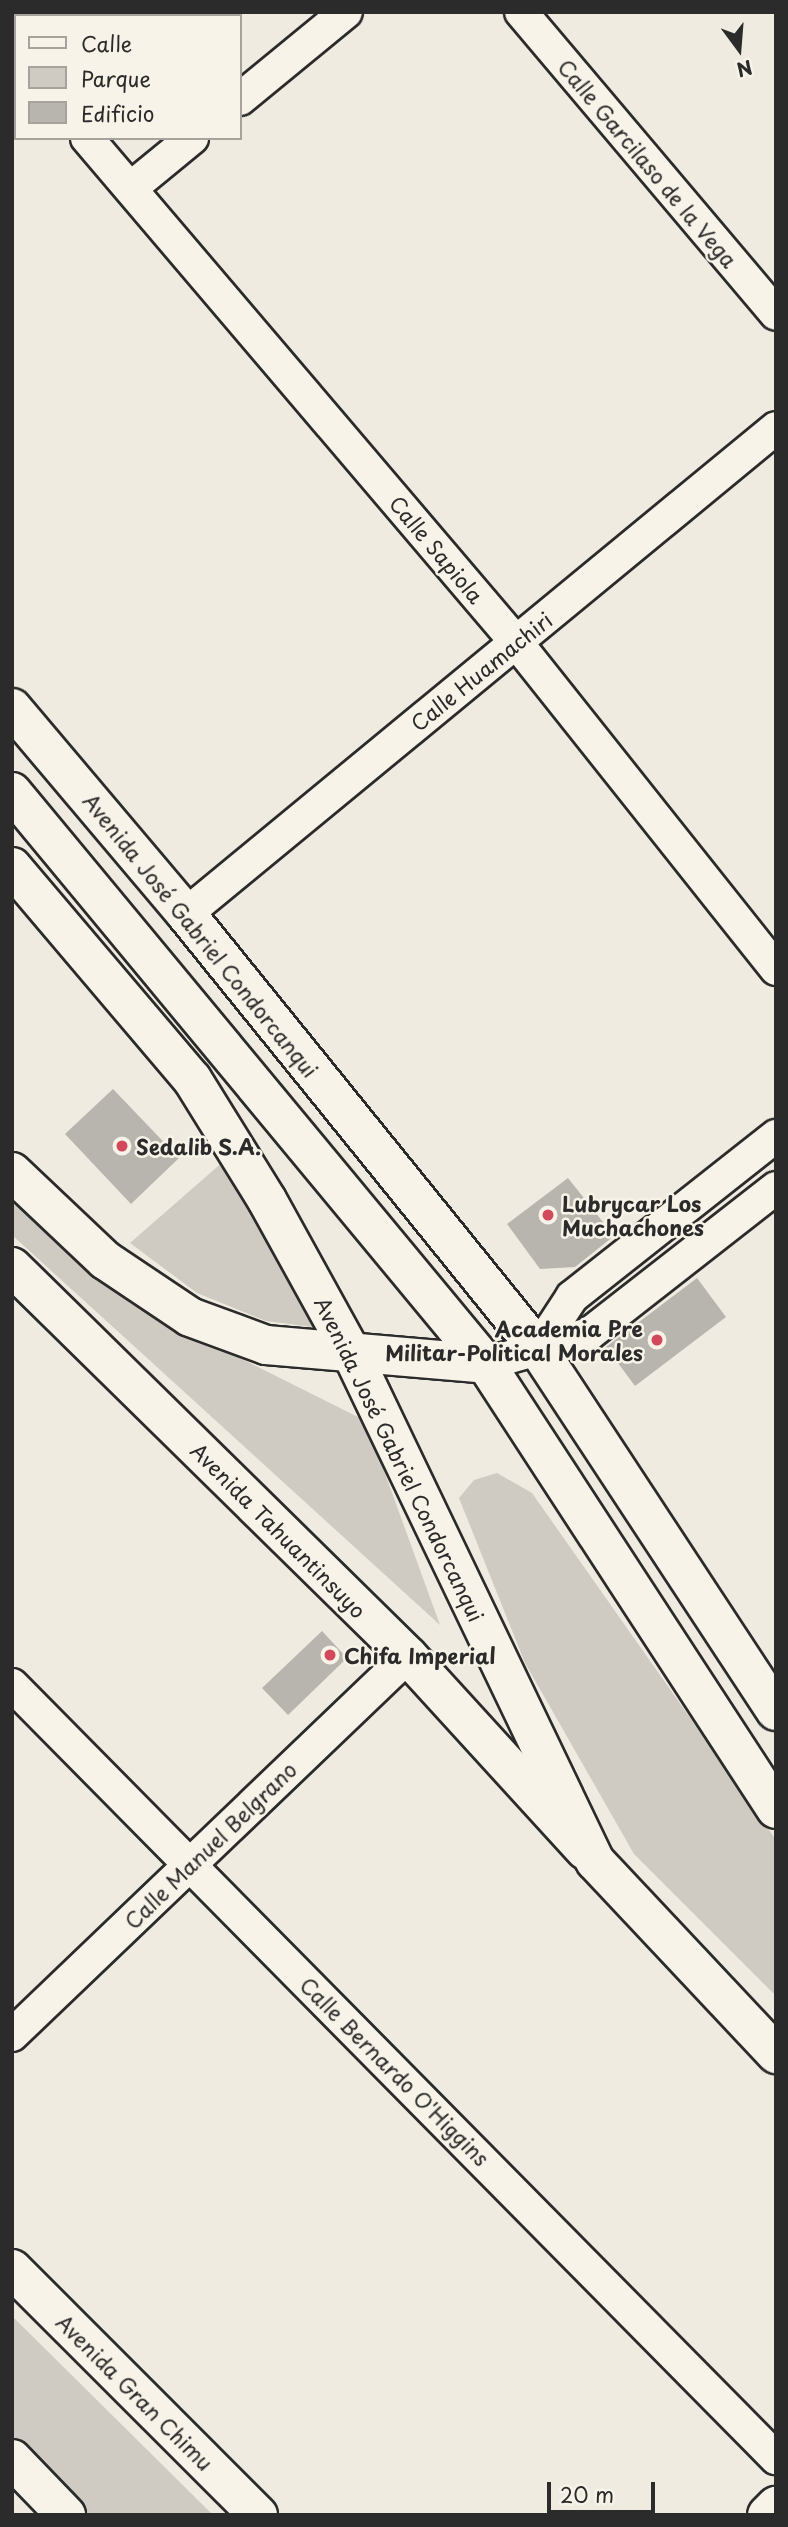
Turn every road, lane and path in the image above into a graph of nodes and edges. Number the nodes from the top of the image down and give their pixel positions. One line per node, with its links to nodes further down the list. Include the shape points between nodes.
1 (346, 12): 3 (street)
2 (521, 12): 7 (street, Calle Garcilaso de la Vega)
3 (242, 97)
4 (89, 140): 6 (street, Calle Sapiola)
5 (190, 140): 6 (street)
6 (131, 188): 9 (street, Calle Sapiola)
7 (776, 314)
8 (776, 428): 9 (street, Calle Huamachiri)
9 (516, 642): 13 (street, Calle Huamachiri); 14 (street, Calle Sapiola)
10 (12, 708): 13 (main road, Avenida José Gabriel Condorcanqui)
11 (16, 805): 21 (main road)
12 (12, 867): 20 (main road, Avenida José Gabriel Condorcanqui, via 192,1079 267,1200)
13 (186, 914): 19 (main road, Avenida José Gabriel Condorcanqui)
14 (776, 969)
15 (776, 1136): 19 (street, via 572,1297)
16 (12, 1172): 20 (main road, via 105,1260 190,1317 265,1345)
17 (776, 1188): 19 (street, via 589,1334)
18 (12, 1267): 22 (main road, Avenida Tahuantinsuyo)
19 (538, 1349): 21 (street); 24 (main road, Avenida José Gabriel Condorcanqui)
20 (354, 1356): 21 (main road); 26 (main road, Avenida José Gabriel Condorcanqui)
21 (486, 1364): 25 (main road)
22 (408, 1656): 26 (main road, Avenida Tahuantinsuyo); 27 (street, Calle Manuel Belgrano)
23 (12, 1685): 27 (street, Calle Bernardo O'Higgins)
24 (776, 1711)
25 (776, 1809)
26 (595, 1861): 29 (main road, Avenida José Gabriel Condorcanqui)
27 (191, 1864): 28 (street, Calle Manuel Belgrano); 31 (street, Calle Bernardo O'Higgins)
28 (12, 2035)
29 (776, 2054)
30 (12, 2269): 35 (main road, Avenida Gran Chimu)
31 (776, 2458)
32 (12, 2459): 34 (main road)
33 (776, 2506): 36 (main road)
34 (66, 2515)
35 (258, 2515)
36 (767, 2515)

